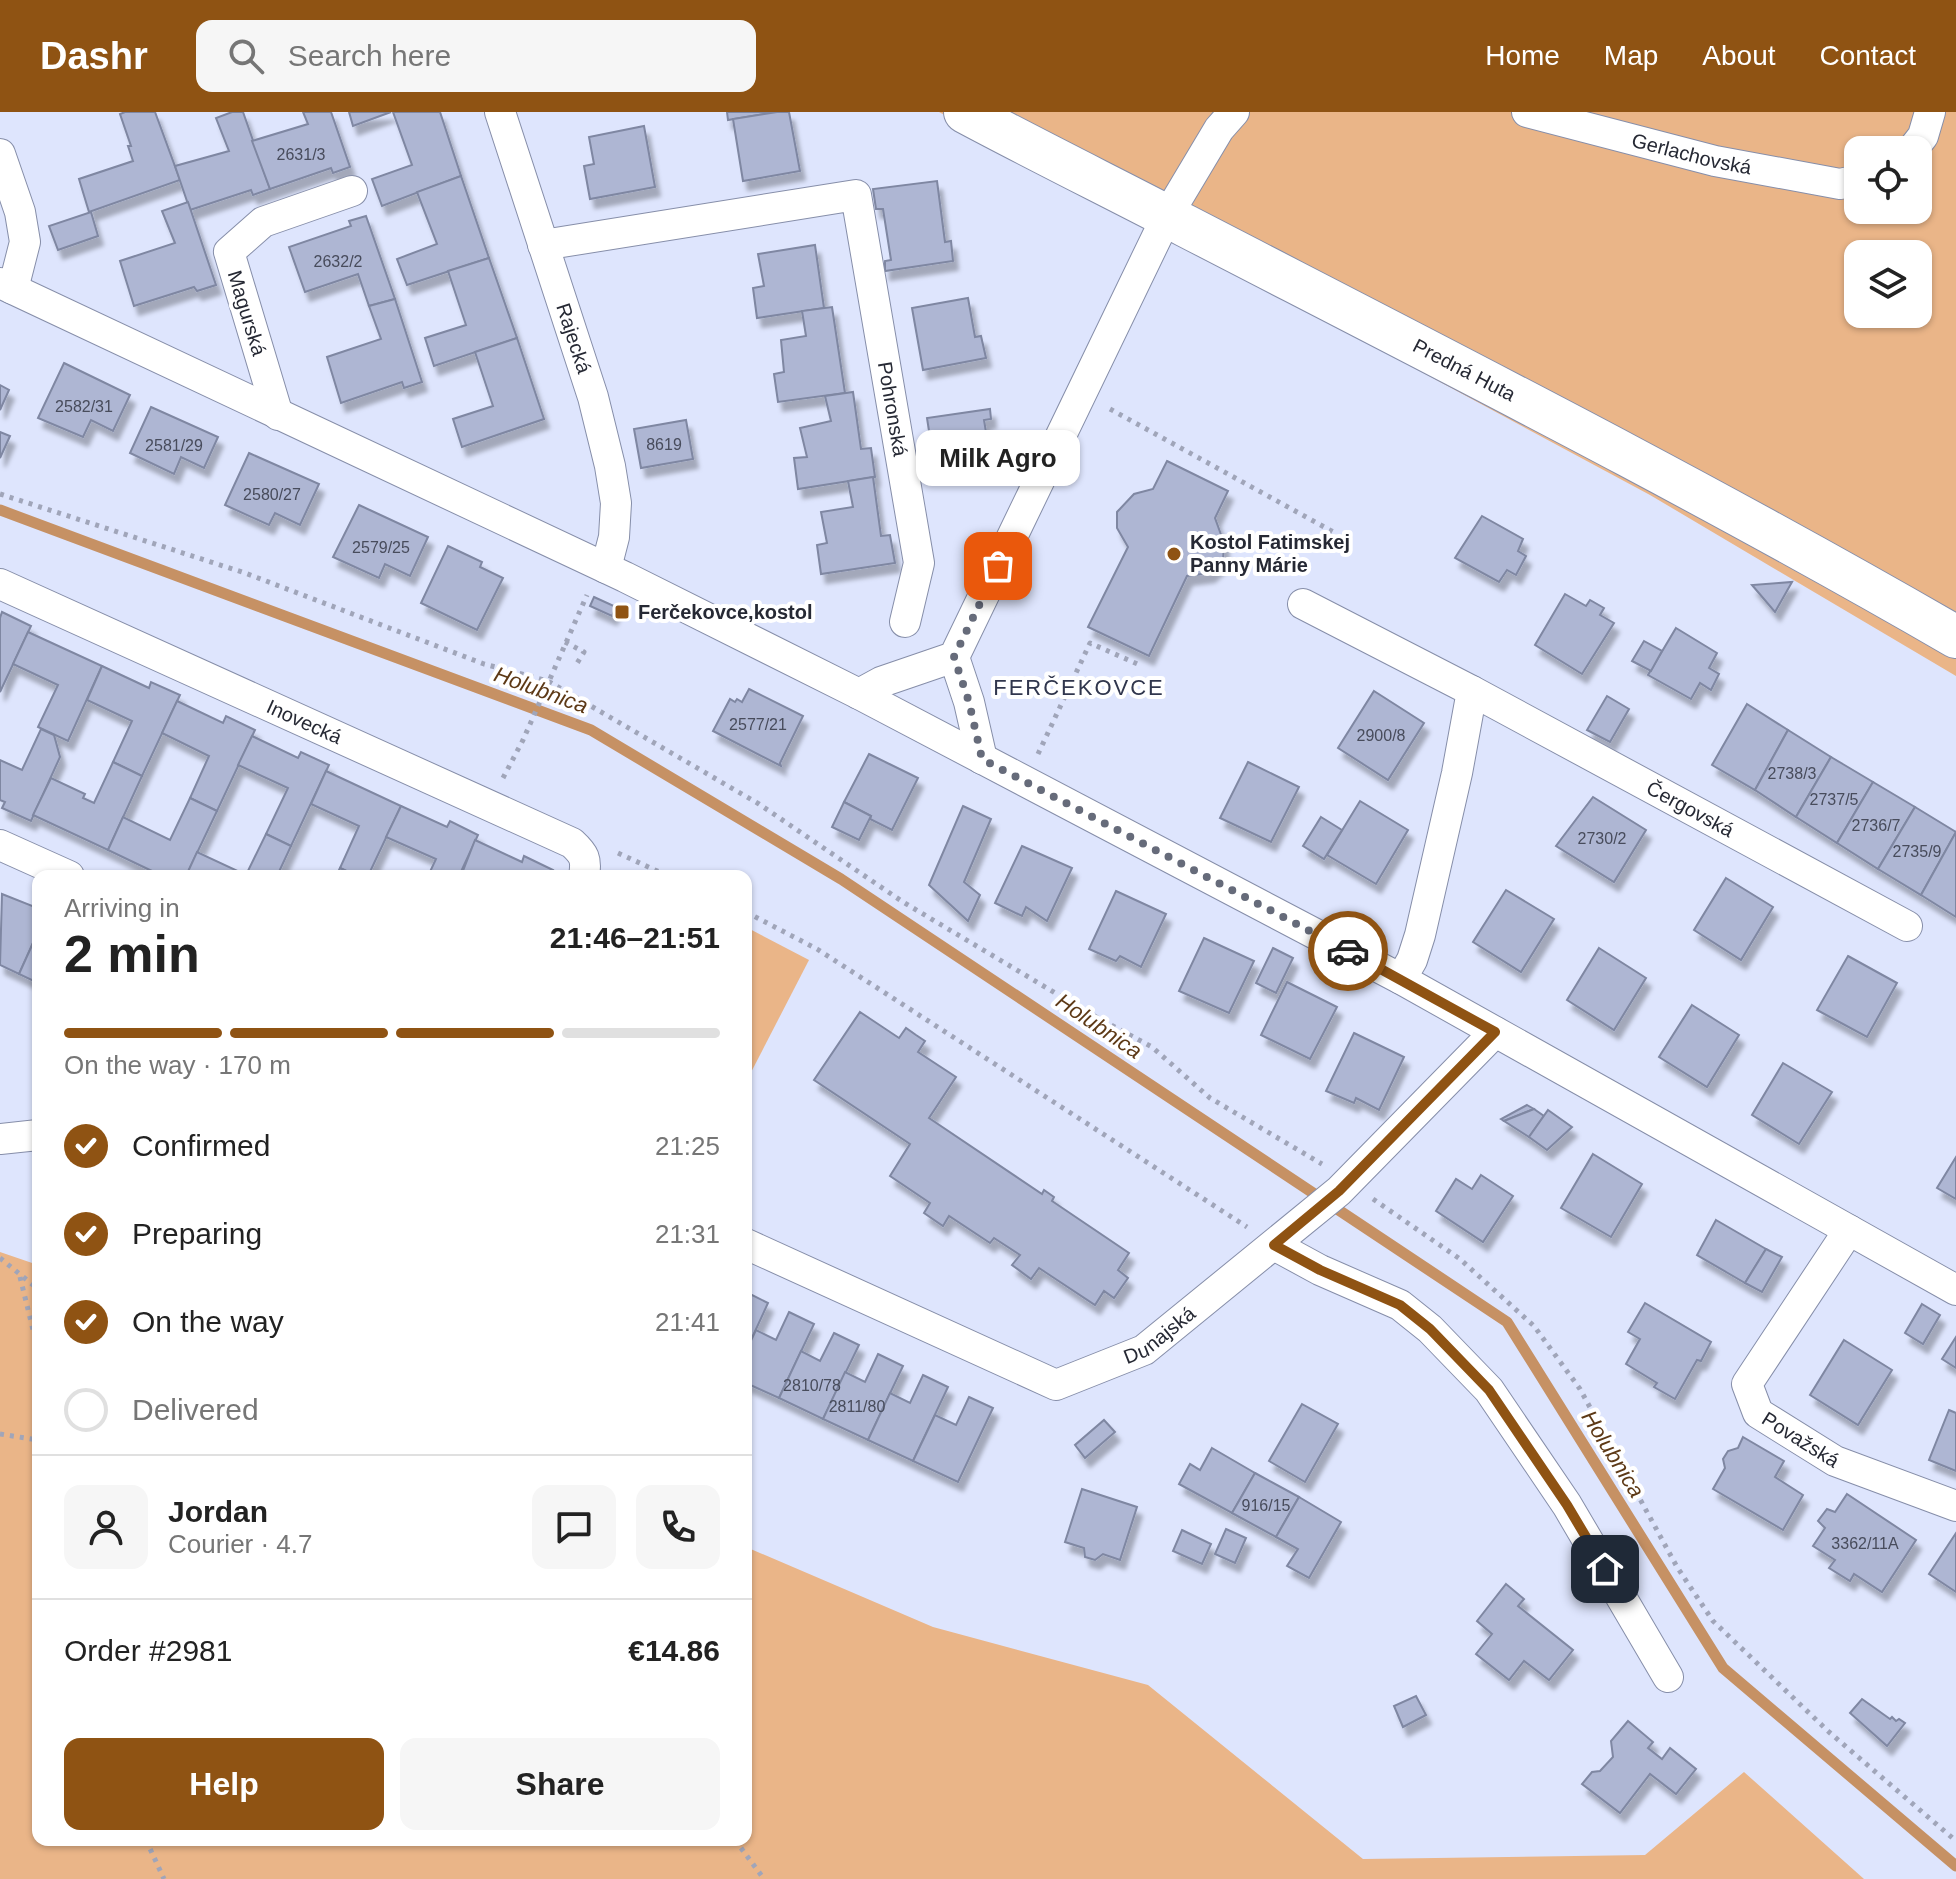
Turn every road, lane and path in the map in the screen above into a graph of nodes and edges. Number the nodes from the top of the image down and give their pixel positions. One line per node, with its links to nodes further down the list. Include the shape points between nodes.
1 (500, 112): 11 (street, Rajecká)
2 (965, 112): 10 (main road, Predná Huta)
3 (1234, 112): 10 (street)
4 (1527, 112): 8 (street, Gerlachovská, via 1715,161)
5 (1930, 112): 6 (street)
6 (1923, 136)
7 (0, 154): 12 (street, via 25,242)
8 (1844, 183)
9 (352, 191): 13 (street, Magurská, via 263,222 229,252)
10 (1167, 216): 21 (main road, Predná Huta, via 1559,419); 23 (street)
11 (543, 245): 17 (street, Rajecká, via 610,466 614,537); 20 (street, Pohronská, via 856,195 919,563)
12 (6, 286): 13 (street)
13 (278, 415): 17 (street)
14 (1101, 422): 16 (path, via 1108,407)
15 (0, 494): 26 (path, via 245,573 484,664)
16 (1337, 534)
17 (598, 578): 22 (path); 28 (street)
18 (0, 584): 32 (street, Inovecká)
19 (1303, 604): 27 (street, Čergovská)
20 (905, 622)
21 (1956, 637)
22 (565, 642): 24 (path, via 584,652); 26 (path)
23 (954, 657): 28 (street); 31 (street)
24 (576, 665)
25 (1142, 666): 30 (path, via 1090,643 1035,761)
26 (548, 681): 29 (path); 32 (path)
27 (1472, 691): 38 (street, Čergovská); 39 (street, via 1420,935)
28 (859, 694): 31 (street)
29 (570, 695)
30 (1029, 757)
31 (982, 759): 39 (street)
32 (489, 804): 34 (street, Inovecká, via 572,843)
33 (0, 845): 35 (street)
34 (584, 865): 36 (path, via 615,852)
35 (56, 870)
36 (655, 870)
37 (752, 915): 44 (path, via 817,949)
38 (1907, 926)
39 (1401, 979): 40 (street)
40 (1495, 1032): 43 (street); 44 (street, Dunajská, via 1339,1191)
41 (32, 1136): 42 (street)
42 (0, 1139)
43 (1849, 1230): 49 (street); 53 (street, Považská, via 1747,1384 1758,1413 1835,1461)
44 (1286, 1235): 45 (street, Dunajská, via 1144,1350 1056,1385); 54 (street, via 1320,1270 1400,1305 1489,1390 1567,1505)
45 (752, 1247)
46 (0, 1258): 47 (path)
47 (20, 1277): 48 (path); 50 (path)
48 (32, 1285)
49 (1956, 1290)
50 (32, 1326)
51 (0, 1434): 52 (path)
52 (32, 1439)
53 (1956, 1506)
54 (1668, 1677)
55 (149, 1846): 57 (path)
56 (739, 1846): 58 (path)
57 (164, 1879)
58 (764, 1879)

